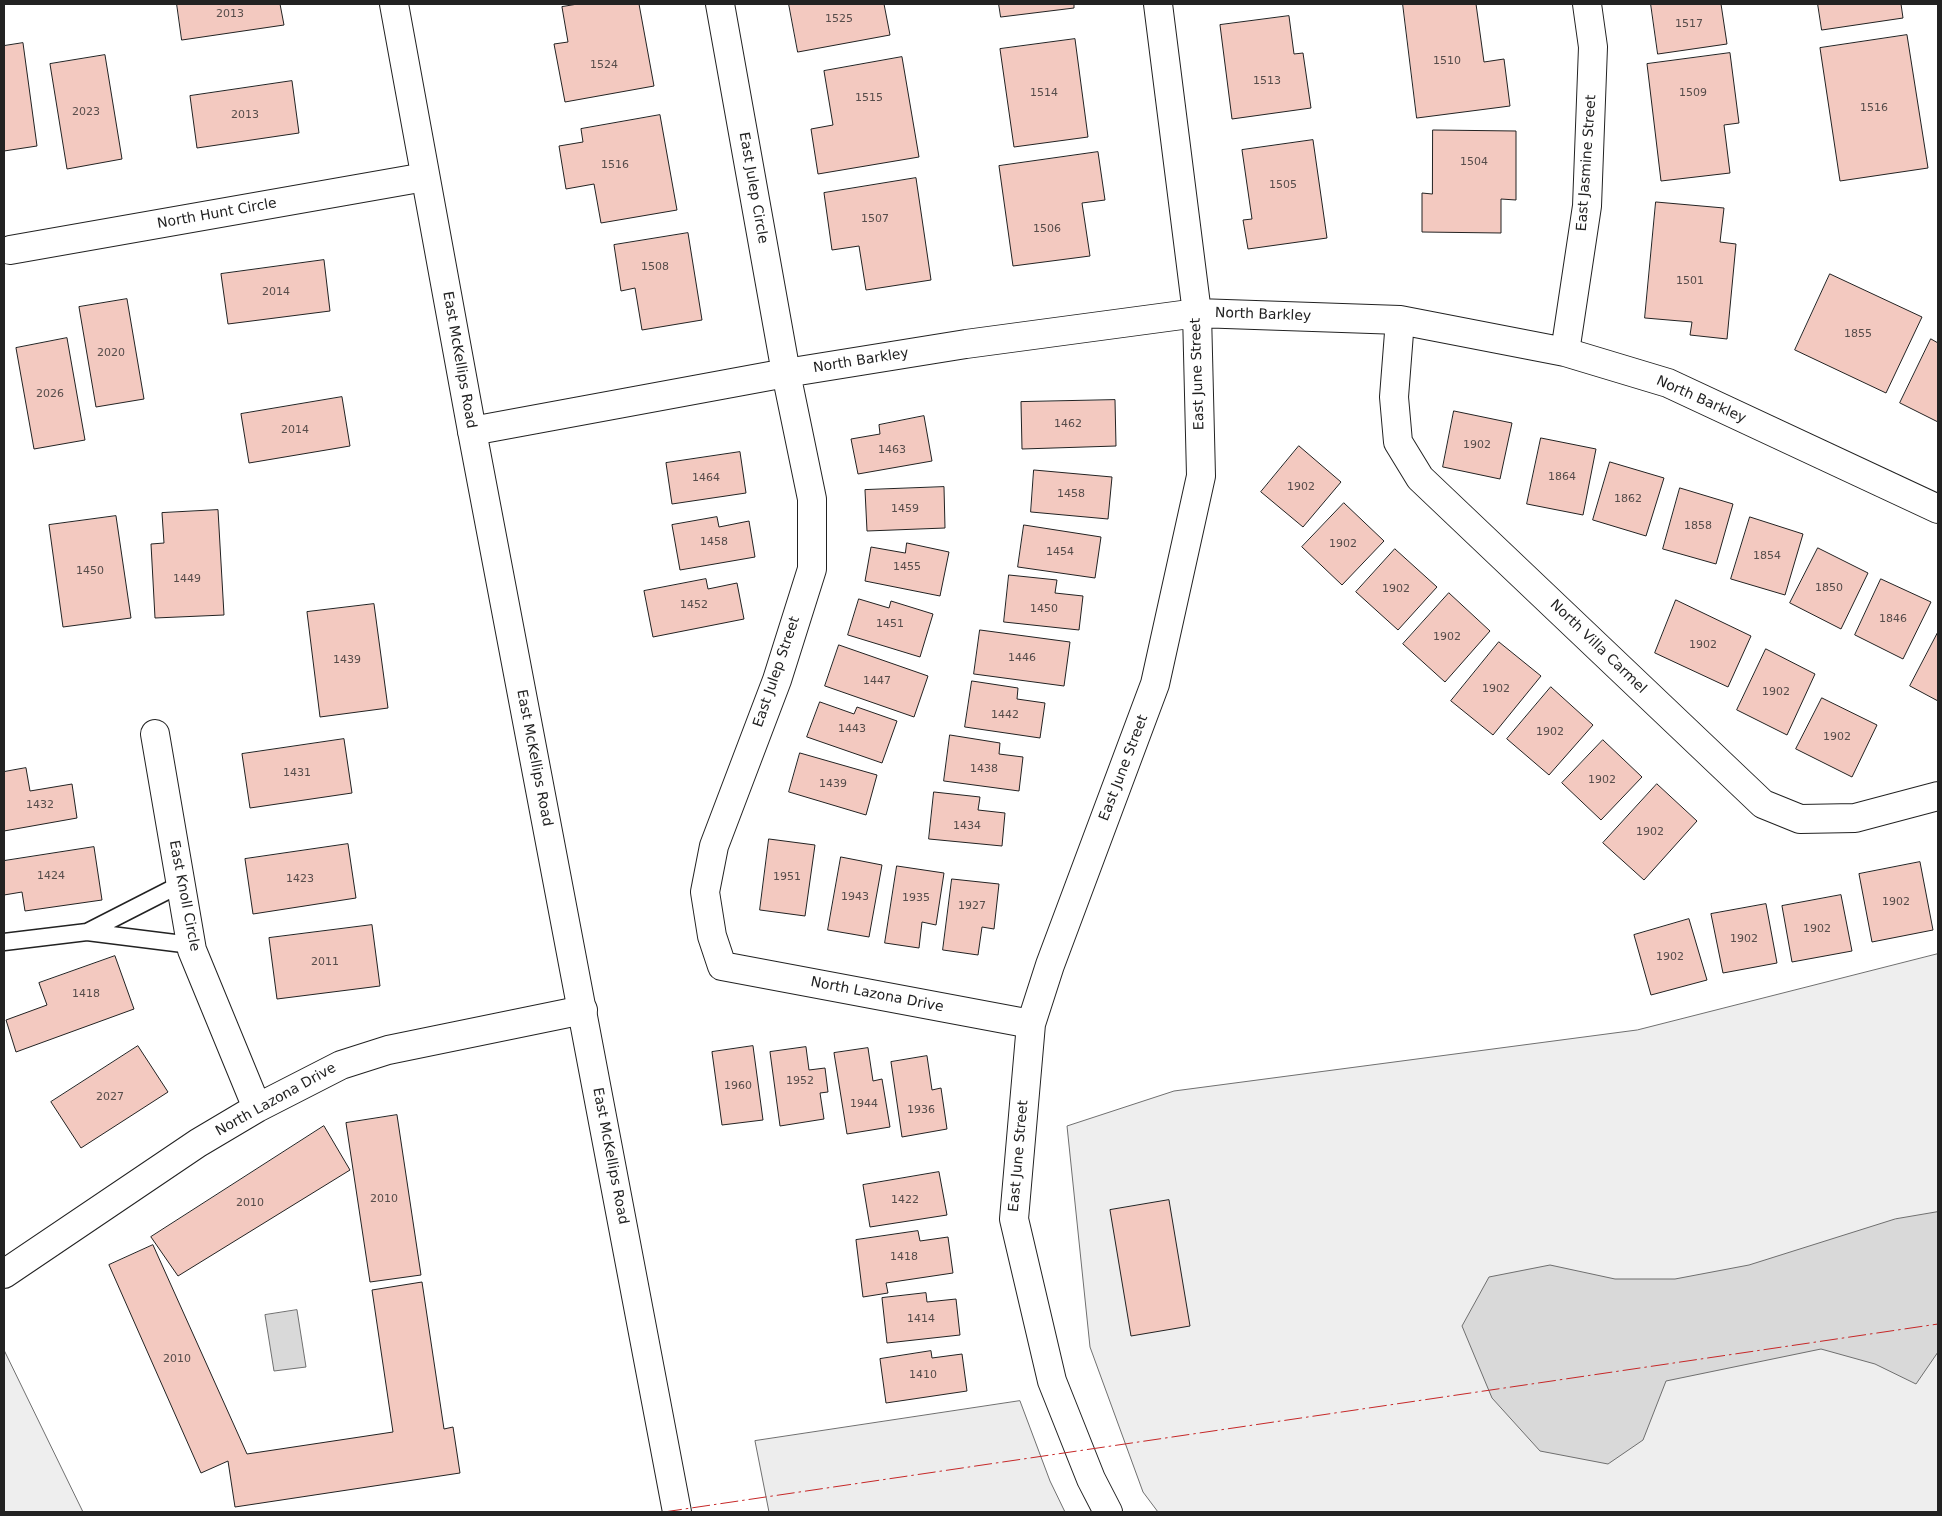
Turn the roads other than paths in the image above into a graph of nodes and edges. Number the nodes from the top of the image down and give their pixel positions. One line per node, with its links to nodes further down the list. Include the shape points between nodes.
1 (394, 4): 5 (street, East McKellips Road)
2 (720, 4): 10 (street, East Julep Circle)
3 (1158, 4): 7 (street, East June Street)
4 (1587, 4): 9 (street, East Jasmine Street, via 1593,46 1587,206)
5 (425, 178): 6 (street, North Hunt Circle); 11 (street, East McKellips Road)
6 (10, 250)
7 (1196, 313): 8 (street, North Barkley); 10 (street, North Barkley, via 966,344); 21 (street, East June Street, via 1201,476 1156,684 1050,965)
8 (1400, 320): 9 (street, North Barkley); 14 (street, North Villa Carmel, via 1394,397 1398,442 1420,478 1763,804 1800,819 1855,818)
9 (1566, 352): 12 (street, North Barkley, via 1668,383)
10 (786, 373): 11 (street, North Barkley); 19 (street, East Julep Street, via 812,500 812,569 777,680 714,846 706,892 712,936)
11 (472, 431): 20 (street, East McKellips Road)
12 (1938, 510)
13 (154, 734): 15 (street, East Knoll Circle)
14 (1938, 796)
15 (181, 884): 16 (lane); 18 (street, East Knoll Circle)
16 (87, 932): 17 (lane); 18 (lane)
17 (4, 942)
18 (191, 945): 22 (street, East Knoll Circle)
19 (722, 966): 21 (street, North Lazona Drive)
20 (583, 1010): 22 (street, North Lazona Drive, via 388,1050 341,1065); 24 (street, East McKellips Road)
21 (1031, 1024): 25 (street, East June Street, via 1014,1219 1052,1380 1091,1479)
22 (257, 1108): 23 (street, North Lazona Drive, via 198,1143)
23 (4, 1274)
24 (677, 1512)
25 (1108, 1512)

